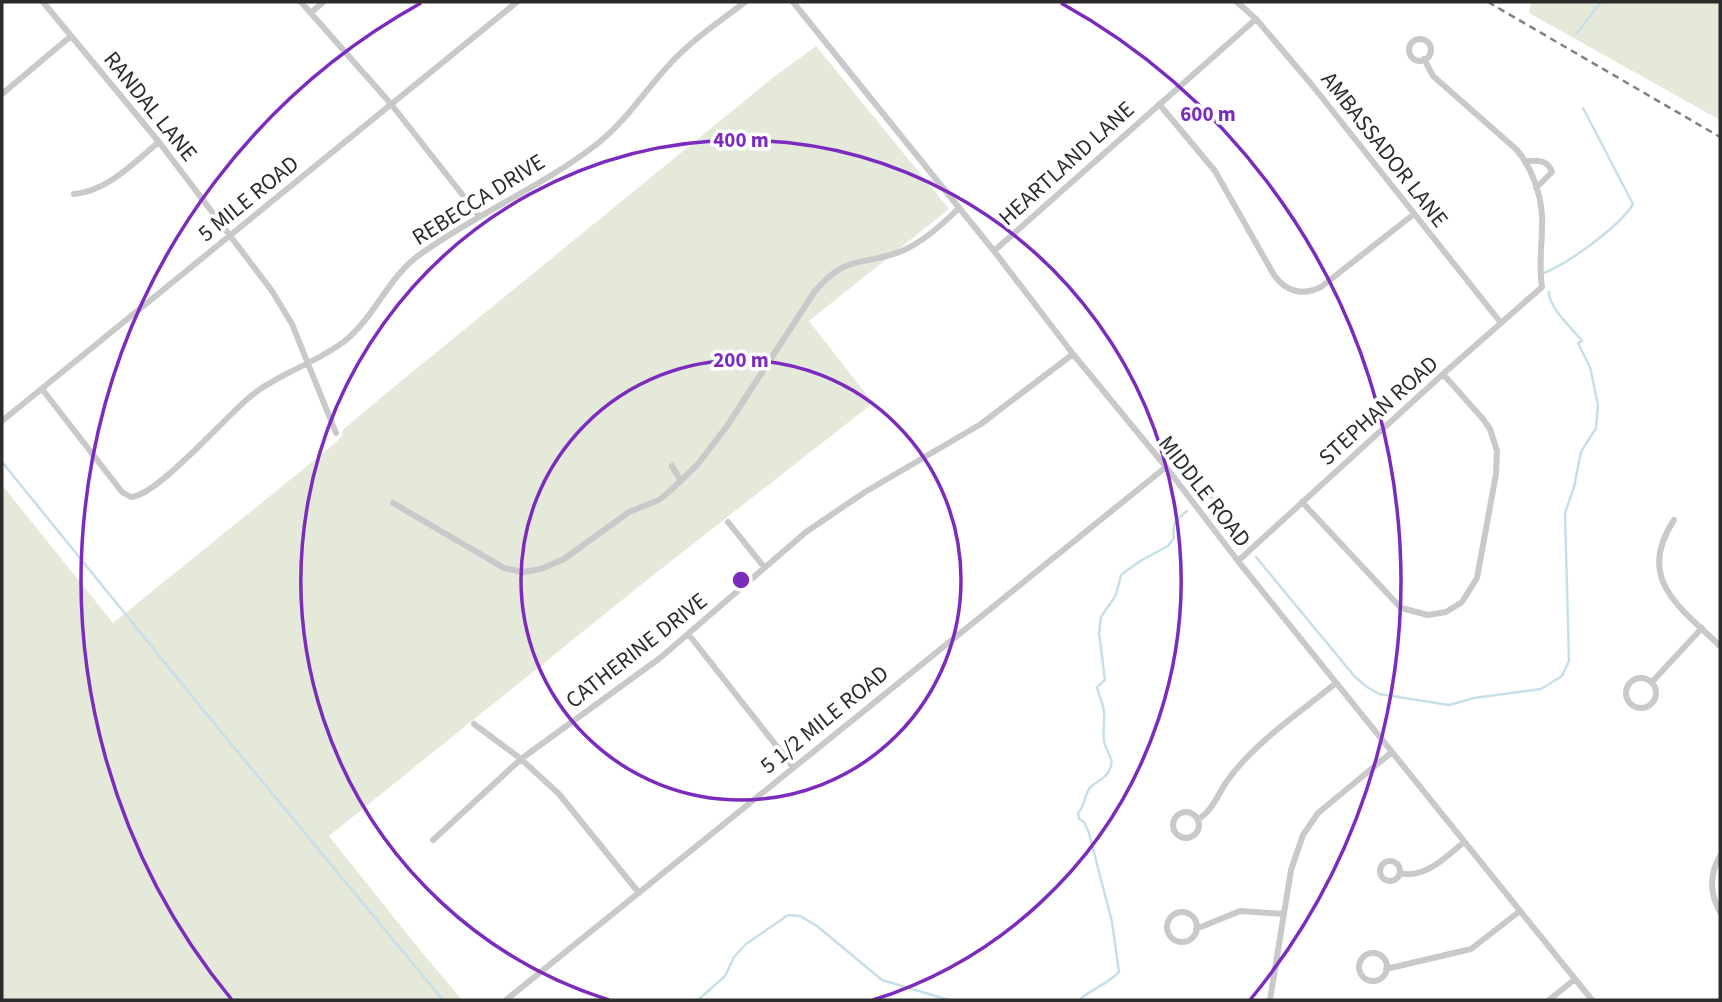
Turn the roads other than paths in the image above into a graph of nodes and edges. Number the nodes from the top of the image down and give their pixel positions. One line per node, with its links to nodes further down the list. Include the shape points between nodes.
1 (43, 2): 10 (street, RANDAL LANE)
2 (301, 2): 8 (street)
3 (323, 2): 8 (street)
4 (517, 2): 13 (street, 5 MILE ROAD)
5 (745, 2): 21 (street, REBECCA DRIVE, via 681,53 600,141)
6 (793, 2): 19 (street, MIDDLE ROAD)
7 (1237, 2): 9 (street, AMBASSADOR LANE)
8 (311, 13): 13 (street)
9 (1256, 19): 14 (street, HEARTLAND LANE); 20 (street, AMBASSADOR LANE)
10 (71, 36): 12 (street); 15 (street, RANDAL LANE)
11 (1424, 60): 16 (street, via 1433,76)
12 (2, 94)
13 (391, 104): 21 (street); 22 (street, 5 MILE ROAD)
14 (1159, 104): 20 (street, via 1215,171 1274,275 1292,290 1307,292 1321,287); 23 (street, HEARTLAND LANE)
15 (159, 142): 18 (street, via 105,186); 22 (street, RANDAL LANE)
16 (1526, 161): 17 (street); 17 (street, via 1546,163 1552,172)
17 (1536, 188): 24 (street, STEPHAN ROAD, via 1542,219 1542,287)
18 (74, 194)
19 (959, 208): 23 (street, MIDDLE ROAD); 33 (street, via 902,251 846,264 829,275 727,426)
20 (1414, 214): 24 (street, AMBASSADOR LANE)
21 (480, 217): 26 (street, REBECCA DRIVE, via 407,265 356,332)
22 (230, 235): 26 (street, RANDAL LANE, via 283,307); 28 (street, 5 MILE ROAD)
23 (994, 251): 25 (street, MIDDLE ROAD)
24 (1501, 323): 27 (street, STEPHAN ROAD)
25 (1073, 354): 32 (street, MIDDLE ROAD); 39 (street, CATHERINE DRIVE, via 981,424 836,510)
26 (307, 363): 28 (street, REBECCA DRIVE, via 253,394 193,453 131,500); 30 (street, RANDAL LANE)
27 (1443, 374): 34 (street, STEPHAN ROAD); 34 (street, via 1483,419 1497,451 1477,579 1462,602 1437,614 1401,608)
28 (42, 389): 29 (street, 5 MILE ROAD)
29 (2, 421)
30 (336, 433)
31 (672, 466): 33 (street)
32 (1166, 467): 38 (street, MIDDLE ROAD); 48 (street, 5 1/2 MILE ROAD)
33 (681, 481): 35 (street, via 659,500 629,512 564,559 523,572 504,569)
34 (1302, 502): 38 (street, STEPHAN ROAD)
35 (393, 503)
36 (1674, 520): 40 (street, via 1660,544 1662,584)
37 (728, 522): 39 (street)
38 (1238, 561): 44 (street, MIDDLE ROAD)
39 (764, 567): 41 (street, CATHERINE DRIVE)
40 (1702, 628): 42 (street); 43 (street)
41 (689, 635): 47 (street, CATHERINE DRIVE); 48 (street)
42 (1720, 646)
43 (1652, 681): 43 (street, via 1637,678 1629,684 1630,703 1638,708 1652,704 1656,690)
44 (1336, 683): 46 (street, MIDDLE ROAD); 49 (street, via 1252,752)
45 (474, 724): 47 (street)
46 (1392, 752): 51 (street, MIDDLE ROAD); 57 (street, via 1318,813 1303,835)
47 (522, 759): 50 (street, CATHERINE DRIVE); 54 (street, via 559,794)
48 (793, 766): 54 (street, 5 1/2 MILE ROAD)
49 (1198, 819): 49 (street, via 1192,813 1180,813 1174,820 1175,832 1190,838 1199,828)
50 (433, 840)
51 (1464, 842): 53 (street, via 1428,869 1412,876); 55 (street, MIDDLE ROAD)
52 (1720, 856): 56 (street, via 1712,887)
53 (1400, 873)
54 (639, 893): 61 (street, 5 1/2 MILE ROAD)
55 (1520, 911): 59 (street, via 1471,949); 60 (street, MIDDLE ROAD)
56 (1720, 912)
57 (1284, 914): 58 (street, via 1240,911); 62 (street)
58 (1196, 929): 58 (street, via 1195,919 1183,912 1173,914 1167,926 1178,941 1192,937)
59 (1386, 969): 59 (street, via 1382,977 1370,981 1360,973 1360,964 1367,955 1375,954 1385,961)
60 (1575, 979): 63 (street); 64 (street, MIDDLE ROAD)
61 (506, 1000)
62 (1270, 1000)
63 (1549, 1000)
64 (1591, 1000)

